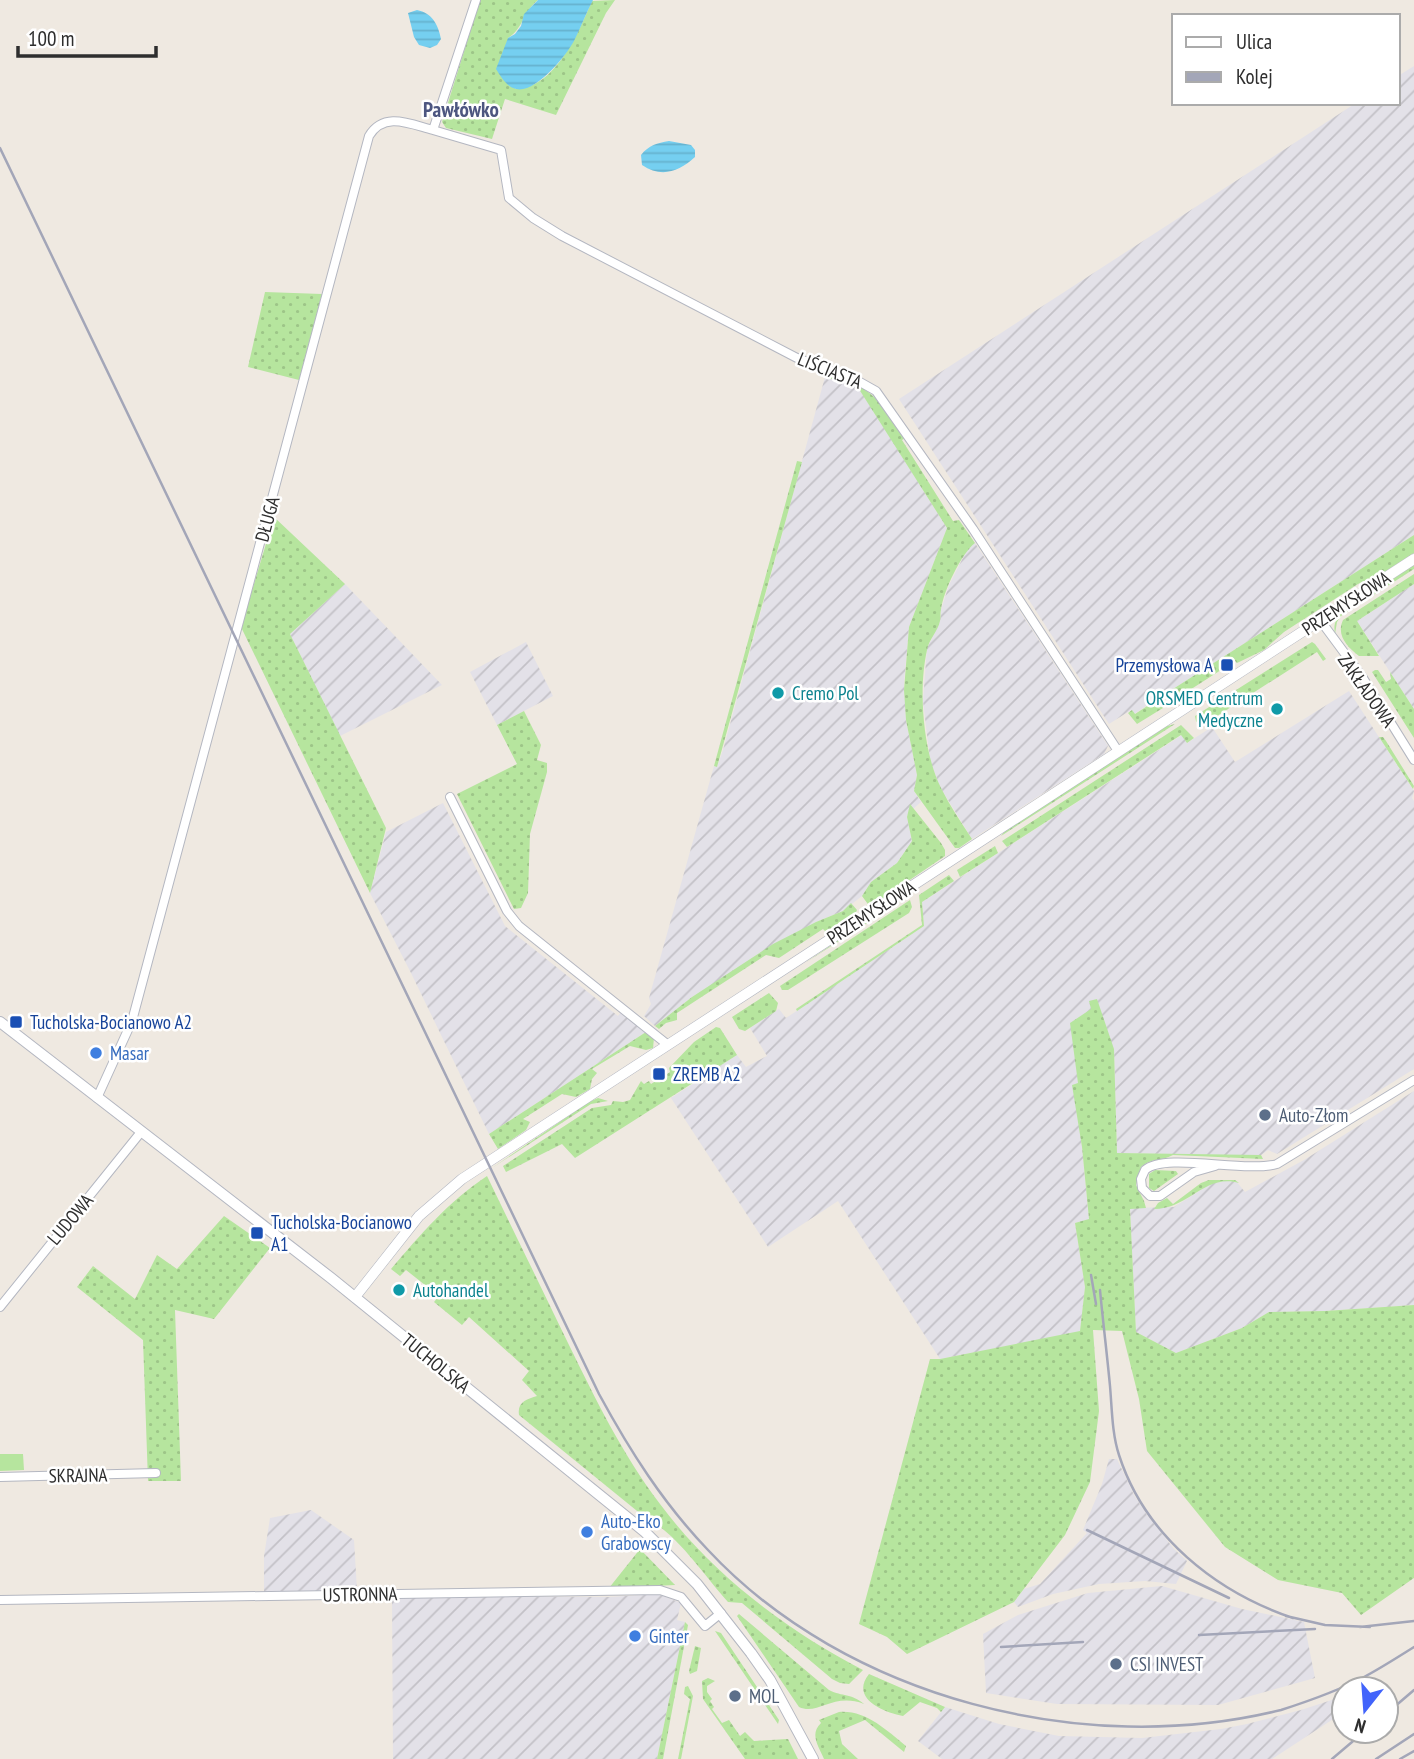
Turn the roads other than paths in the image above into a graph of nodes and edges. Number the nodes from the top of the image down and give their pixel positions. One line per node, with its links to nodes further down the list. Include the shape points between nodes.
1 (476, 0): 2 (street)
2 (433, 130): 5 (street, LIŚCIASTA, via 500,150 509,198 562,236 797,358 872,387 973,529); 11 (street, DŁUGA, via 385,121 369,136 132,1021)
3 (1414, 559): 4 (street, PRZEMYSŁOWA)
4 (1320, 620): 5 (street, PRZEMYSŁOWA); 6 (street, ZAKŁADOWA)
5 (1118, 751): 9 (street, PRZEMYSŁOWA)
6 (1414, 760)
7 (450, 797): 9 (street, via 507,911 519,926)
8 (0, 1022): 11 (main road, TUCHOLSKA)
9 (668, 1045): 14 (street, PRZEMYSŁOWA, via 441,1196)
10 (1414, 1080): 13 (street, via 1279,1163)
11 (97, 1098): 12 (main road, TUCHOLSKA)
12 (141, 1132): 14 (main road, TUCHOLSKA); 15 (street, LUDOWA)
13 (1215, 1166): 13 (street, via 1152,1165 1144,1172 1142,1186 1147,1194 1158,1196 1194,1172)
14 (355, 1297): 19 (main road, TUCHOLSKA, via 644,1531)
15 (0, 1307)
16 (156, 1473): 17 (street, SKRAJNA)
17 (0, 1477)
18 (0, 1600): 19 (street, USTRONNA, via 660,1590 681,1597 705,1626)
19 (721, 1613): 20 (main road, TUCHOLSKA, via 770,1680)
20 (813, 1759)

